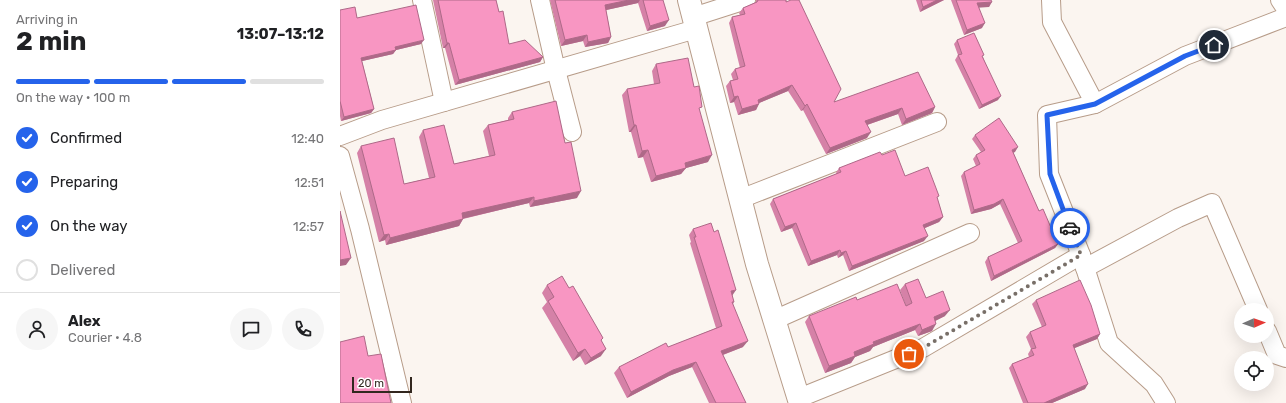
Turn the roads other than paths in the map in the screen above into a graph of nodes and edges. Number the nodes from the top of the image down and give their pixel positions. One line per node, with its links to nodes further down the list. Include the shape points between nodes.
1 (422, 0): 10 (street)
2 (540, 0): 9 (street)
3 (746, 0): 7 (street)
4 (1051, 0): 11 (street, via 1052,22)
5 (1280, 0): 6 (street)
6 (1286, 9)
7 (693, 15): 9 (street); 16 (street)
8 (1286, 17): 11 (street, via 1185,56)
9 (556, 70): 10 (street); 13 (street)
10 (444, 102): 14 (street, via 382,120)
11 (1095, 104): 18 (street, via 1047,115 1050,174)
12 (937, 122): 16 (street)
13 (572, 132)
14 (340, 136)
15 (340, 156): 24 (street)
16 (740, 199): 20 (street)
17 (970, 233): 20 (street)
18 (1083, 262): 19 (street, via 1212,203); 23 (street, via 923,348); 25 (street, via 1110,343 1154,384)
19 (1255, 303)
20 (774, 320): 23 (street)
21 (1272, 343): 22 (street, via 1277,355)
22 (1286, 358)
23 (800, 401)
24 (402, 403)
25 (1166, 403)

